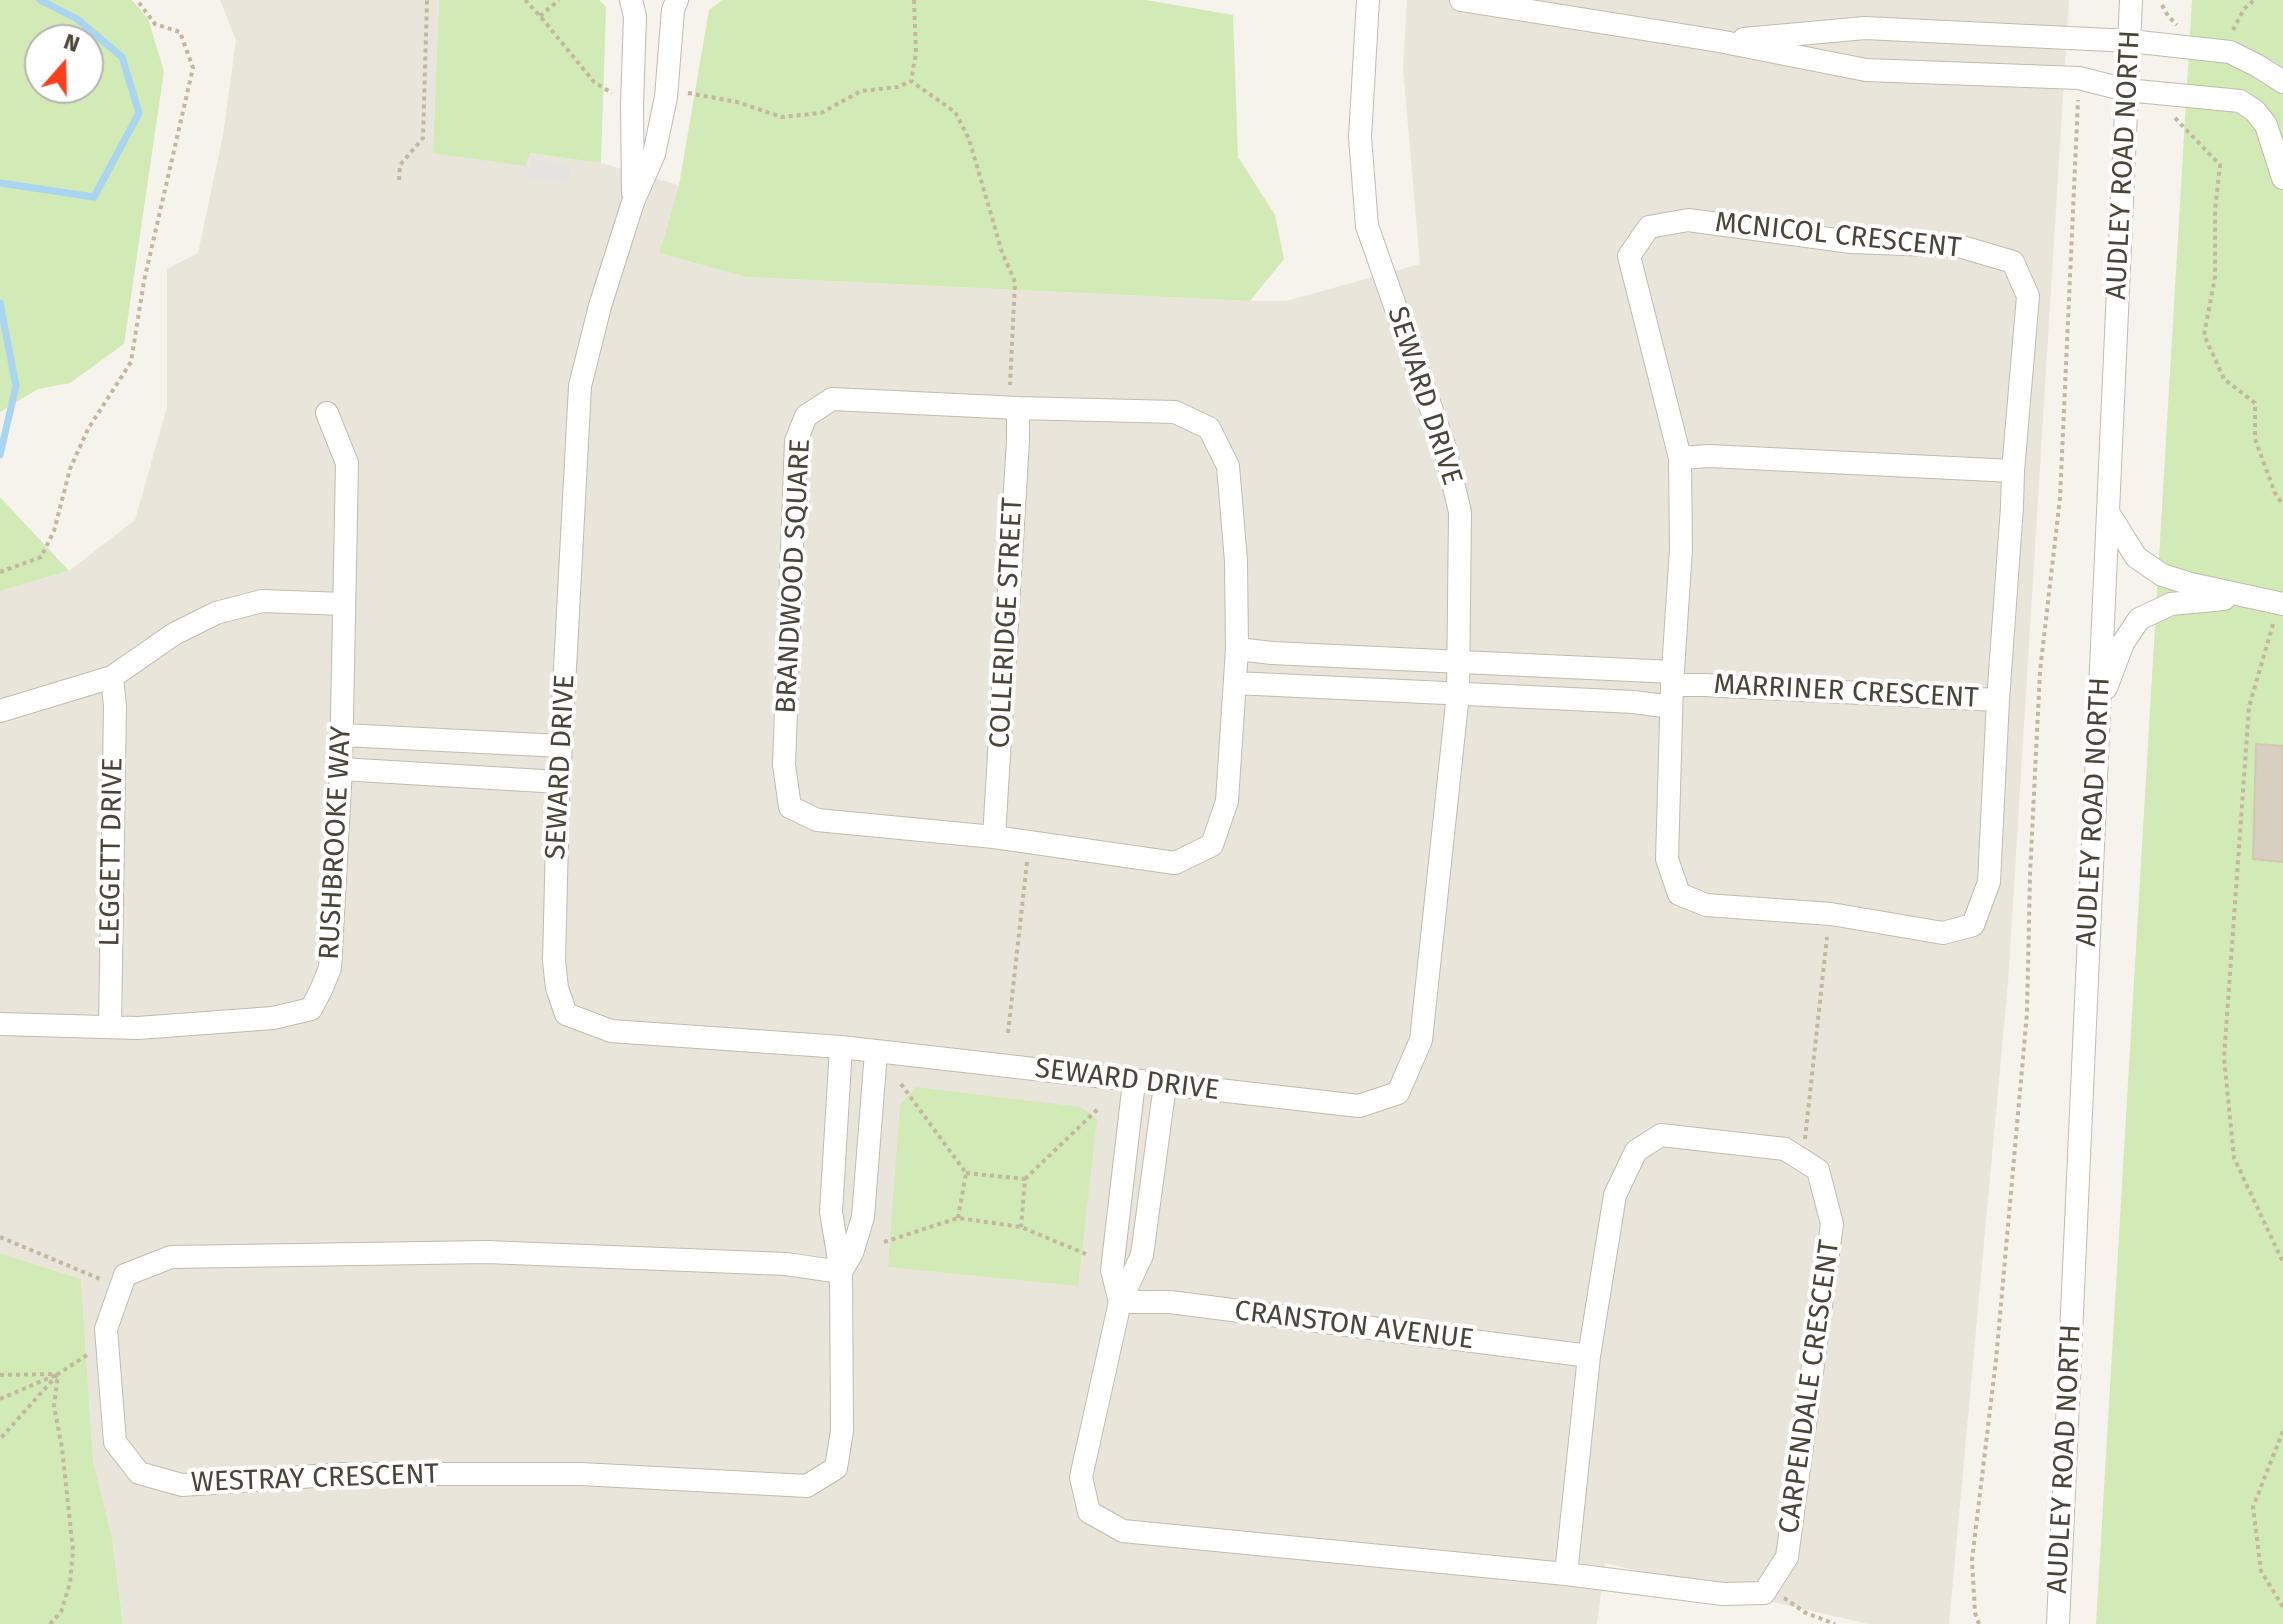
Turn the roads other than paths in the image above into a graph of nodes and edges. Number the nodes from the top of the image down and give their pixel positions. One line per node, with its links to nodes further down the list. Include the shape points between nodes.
1 (631, 0): 11 (street, SEWARD DRIVE)
2 (677, 0): 11 (street, SEWARD DRIVE, via 654,154)
3 (1368, 0): 21 (street, SEWARD DRIVE, via 1360,137 1367,226 1444,445 1460,512)
4 (1461, 0): 6 (street)
5 (2131, 0): 7 (street, AUDLEY ROAD NORTH)
6 (1719, 41): 7 (street, via 1865,28); 9 (street, via 1866,70 2079,78)
7 (2130, 41): 8 (street, via 2230,52); 9 (street, AUDLEY ROAD NORTH)
8 (2283, 82)
9 (2126, 90): 10 (street, via 2240,101 2266,125); 16 (street, AUDLEY ROAD NORTH)
10 (2283, 178)
11 (633, 202): 30 (street, SEWARD DRIVE, via 580,386)
12 (1014, 408): 20 (street, BRANDWOOD SQUARE, via 1175,412 1209,428 1228,466); 33 (street, COLLERIDGE STREET, via 1018,441); 33 (street, BRANDWOOD SQUARE, via 832,399 806,416 796,441 784,765 790,807 817,820)
13 (327, 413): 18 (street, RUSHBROOKE WAY, via 347,463)
14 (1680, 458): 15 (street); 15 (street, MCNICOL CRESCENT, via 1629,256 1649,227 1688,220 1851,242 1959,246 2013,262 2028,296); 24 (street, MCNICOL CRESCENT, via 1681,549)
15 (2013, 471): 26 (street, MCNICOL CRESCENT)
16 (2108, 512): 17 (street, via 2136,557 2162,575); 27 (street, AUDLEY ROAD NORTH)
17 (2245, 597): 19 (street); 27 (street, via 2171,604 2139,619 2123,643)
18 (344, 604): 22 (street, via 262,601 216,613 174,634); 29 (street, RUSHBROOKE WAY)
19 (2279, 612)
20 (1237, 649): 21 (street, MARRINER CRESCENT); 23 (street, BRANDWOOD SQUARE)
21 (1457, 661): 24 (street, MARRINER CRESCENT); 25 (street, SEWARD DRIVE)
22 (112, 677): 28 (street); 35 (street, LEGGETT DRIVE)
23 (1235, 683): 25 (street, MARRINER CRESCENT); 33 (street, BRANDWOOD SQUARE, via 1227,801 1212,845 1175,863)
24 (1672, 688): 25 (street, MARRINER CRESCENT, via 1634,702); 26 (street, MARRINER CRESCENT, via 1704,685); 26 (street, MARRINER CRESCENT, via 1667,859 1679,894 1706,905 1831,914 1943,933 1973,925 1989,882)
25 (1458, 694): 39 (street, SEWARD DRIVE, via 1421,1040 1398,1093 1359,1106)
26 (1998, 700)
27 (2099, 706): 44 (street, AUDLEY ROAD NORTH)
28 (0, 711)
29 (343, 735): 30 (street); 31 (street, RUSHBROOKE WAY)
30 (561, 746): 32 (street, SEWARD DRIVE)
31 (341, 769): 32 (street); 35 (street, RUSHBROOKE WAY, via 330,968 311,1009 273,1018)
32 (559, 782): 36 (street, SEWARD DRIVE, via 554,961 566,1014 611,1031)
33 (994, 837)
34 (0, 1024): 35 (street, RUSHBROOKE WAY)
35 (110, 1027)
36 (841, 1047): 37 (street, SEWARD DRIVE); 40 (street, WESTRAY CRESCENT, via 831,1212)
37 (876, 1052): 38 (street, SEWARD DRIVE); 40 (street, WESTRAY CRESCENT, via 863,1217)
38 (1134, 1082): 39 (street, SEWARD DRIVE); 41 (street, via 1112,1270)
39 (1165, 1085): 41 (street, via 1142,1255)
40 (841, 1272): 40 (street, WESTRAY CRESCENT, via 842,1431 836,1468 807,1486 581,1474 345,1474 182,1485 139,1473 115,1442 106,1329 125,1275 171,1257 487,1252 786,1264)
41 (1120, 1302): 42 (street, CRANSTON AVENUE, via 1170,1302); 43 (street, via 1081,1477 1089,1512 1123,1531)
42 (1589, 1356): 43 (street); 43 (street, CARPENDALE CRESCENT, via 1615,1195 1636,1151 1661,1135 1785,1149 1818,1170 1832,1224 1787,1557 1768,1588 1764,1593 1723,1594)
43 (1566, 1574)
44 (2058, 1624)

